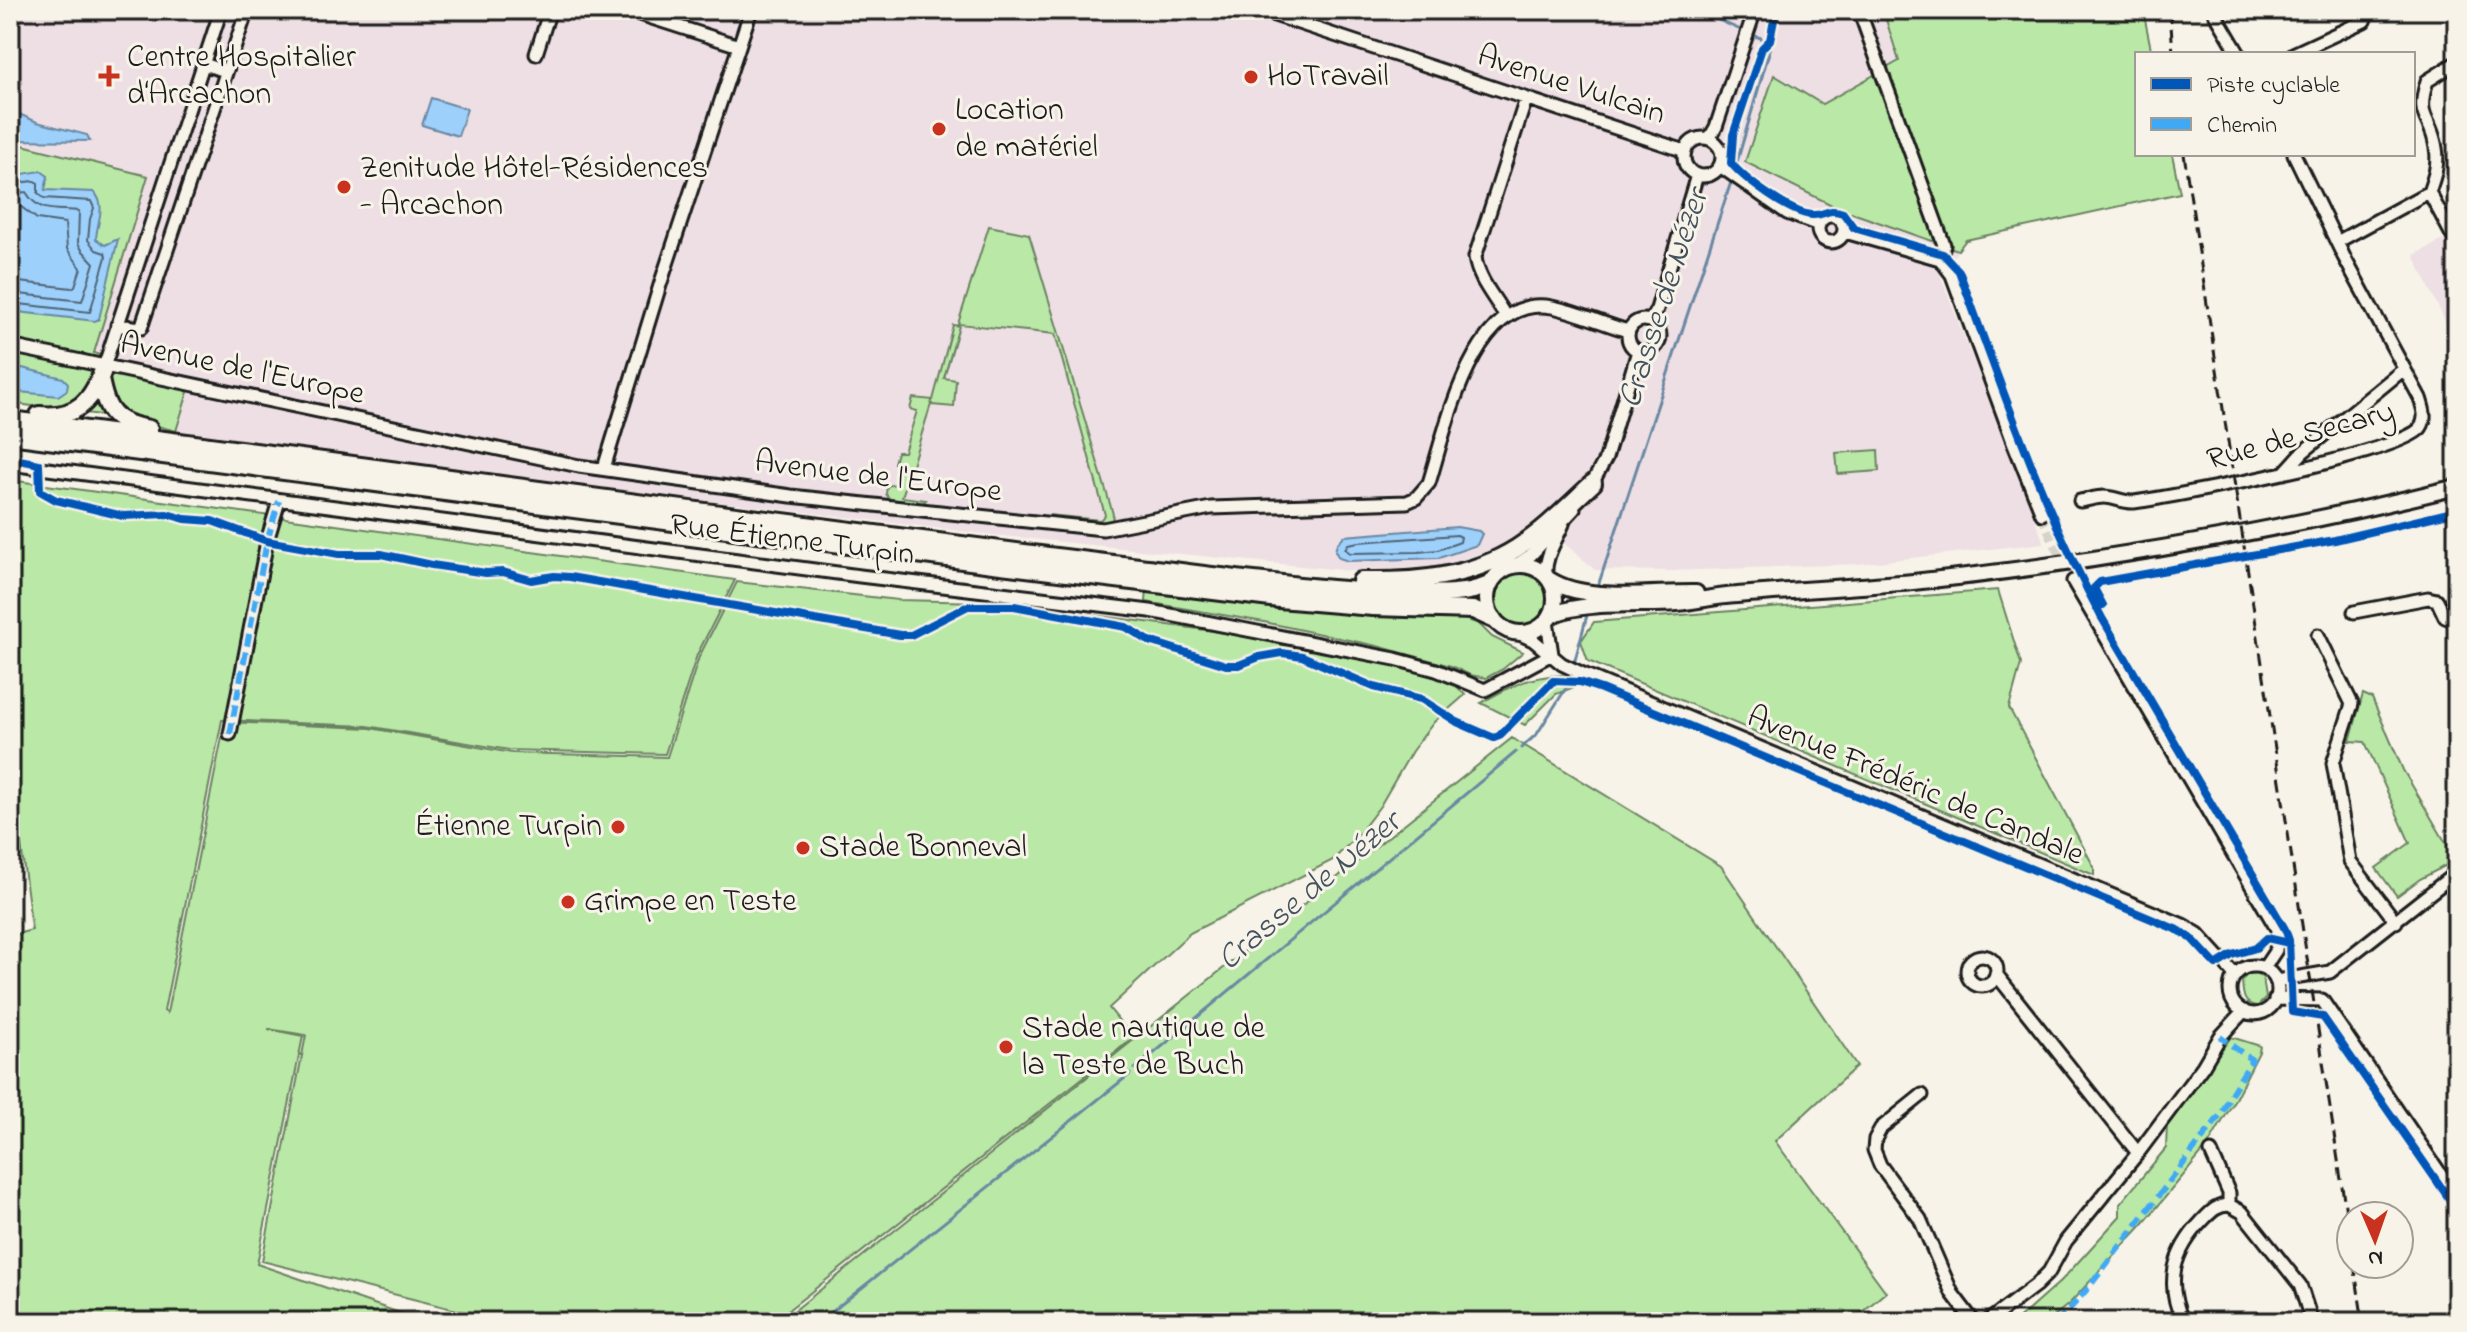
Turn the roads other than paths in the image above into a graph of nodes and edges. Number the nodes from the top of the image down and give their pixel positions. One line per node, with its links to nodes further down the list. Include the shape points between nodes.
1 (221, 10): 16 (street)
2 (247, 10): 17 (street)
3 (550, 10): 14 (street)
4 (627, 10): 11 (street)
5 (751, 10): 11 (street)
6 (1259, 10): 18 (street, Avenue Vulcain)
7 (1755, 10): 19 (street)
8 (1859, 10): 29 (street, via 1944,245)
9 (2213, 10): 12 (street)
10 (2368, 10): 13 (street, via 2364,21)
11 (739, 46): 43 (street)
12 (2238, 52)
13 (2297, 52)
14 (536, 54)
15 (2457, 62): 24 (street, via 2427,81 2421,100 2436,147 2437,169)
16 (203, 64): 17 (street); 32 (street)
17 (226, 71): 32 (street, via 141,328)
18 (1526, 99): 20 (street, Avenue Vulcain); 30 (street, via 1475,257)
19 (1709, 139): 20 (street, via 1692,142); 22 (street, via 1720,147)
20 (1685, 151): 23 (street, via 1685,163)
21 (2295, 156): 28 (street, Rue de Secary)
22 (1729, 173): 23 (street); 25 (street, via 1787,213)
23 (1697, 175): 31 (street)
24 (2429, 192): 27 (street); 28 (street)
25 (1819, 225): 26 (street, via 1824,218 1837,217); 26 (street, via 1820,237 1830,243)
26 (1845, 232): 29 (street)
27 (2457, 238)
28 (2337, 242): 36 (street, Rue de Secary)
29 (1940, 259): 49 (street, via 1952,275)
30 (1505, 316): 33 (street, via 1550,307); 43 (street, Avenue de l'Europe, via 1466,369 1429,483 1407,502 1211,508 1103,529 791,496)
31 (1650, 321): 33 (street, via 1635,323); 35 (street, via 1660,334 1658,345 1649,352)
32 (117, 325): 37 (street)
33 (1628, 331): 35 (street, via 1630,345)
34 (10, 346): 37 (street, Avenue de l'Europe)
35 (1638, 351): 45 (street, via 1618,424)
36 (2404, 369): 44 (street); 44 (street, Rue de Secary, via 2426,413 2411,437)
37 (102, 373): 38 (highway, via 83,403 67,415); 41 (highway, via 107,407 120,420); 43 (street, Avenue de l'Europe)
38 (10, 413)
39 (10, 420): 41 (highway)
40 (10, 435): 59 (highway, via 993,564 1291,600 1473,610)
41 (212, 447): 52 (highway)
42 (10, 464): 47 (street, Rue Étienne Turpin)
43 (604, 468)
44 (2284, 473): 48 (street, Rue de Secary, via 2130,502 2106,497)
45 (1593, 483): 50 (street); 52 (highway, via 1516,549 1456,574 1410,581 1330,581)
46 (2457, 487): 56 (main road, via 2241,534 2045,566)
47 (279, 501): 63 (street, Rue Étienne Turpin, via 1150,611 1395,659 1485,690); 64 (street)
48 (2080, 501)
49 (2042, 514)
50 (1565, 520): 51 (street); 53 (street, via 1547,556)
51 (1514, 566): 53 (main road, via 1533,567); 55 (main road)
52 (1149, 568): 55 (highway, via 1375,592 1465,592)
53 (1548, 578): 56 (main road, via 1572,590 1599,594); 58 (main road, via 1555,598)
54 (2073, 581): 67 (street, via 2277,929 2276,950)
55 (1489, 585): 59 (main road, via 1487,608)
56 (1732, 595): 58 (main road, via 1569,608)
57 (2354, 612): 60 (street, via 2428,598 2437,600 2445,617)
58 (1549, 618): 61 (main road); 63 (street)
59 (1493, 619): 61 (main road)
60 (2457, 621)
61 (1520, 634): 63 (street, Avenue Frédéric de Candale)
62 (2318, 635): 66 (street, via 2352,704 2333,763 2350,861)
63 (1552, 654): 69 (street, Avenue Frédéric de Candale, via 1603,682 2183,925)
64 (230, 734)
65 (2457, 872): 66 (street)
66 (2396, 922): 70 (street, via 2330,972)
67 (2264, 968): 69 (street, via 2251,966); 70 (street)
68 (1996, 974): 75 (street)
69 (2235, 975): 72 (street, via 2231,995)
70 (2276, 981): 71 (street)
71 (2275, 999): 72 (street, via 2260,1013); 76 (street, via 2322,1000)
72 (2244, 1011): 75 (street)
73 (1922, 1095): 78 (street, via 1881,1128 1874,1150 1920,1219 1952,1293)
74 (2211, 1152): 77 (street)
75 (2138, 1153): 79 (street, via 2066,1241 2045,1277)
76 (2457, 1198)
77 (2229, 1205): 80 (street, via 2213,1210 2181,1249 2173,1291); 81 (street, via 2242,1212 2300,1285)
78 (1974, 1322)
79 (1987, 1322)
80 (2183, 1322)
81 (2312, 1322)

